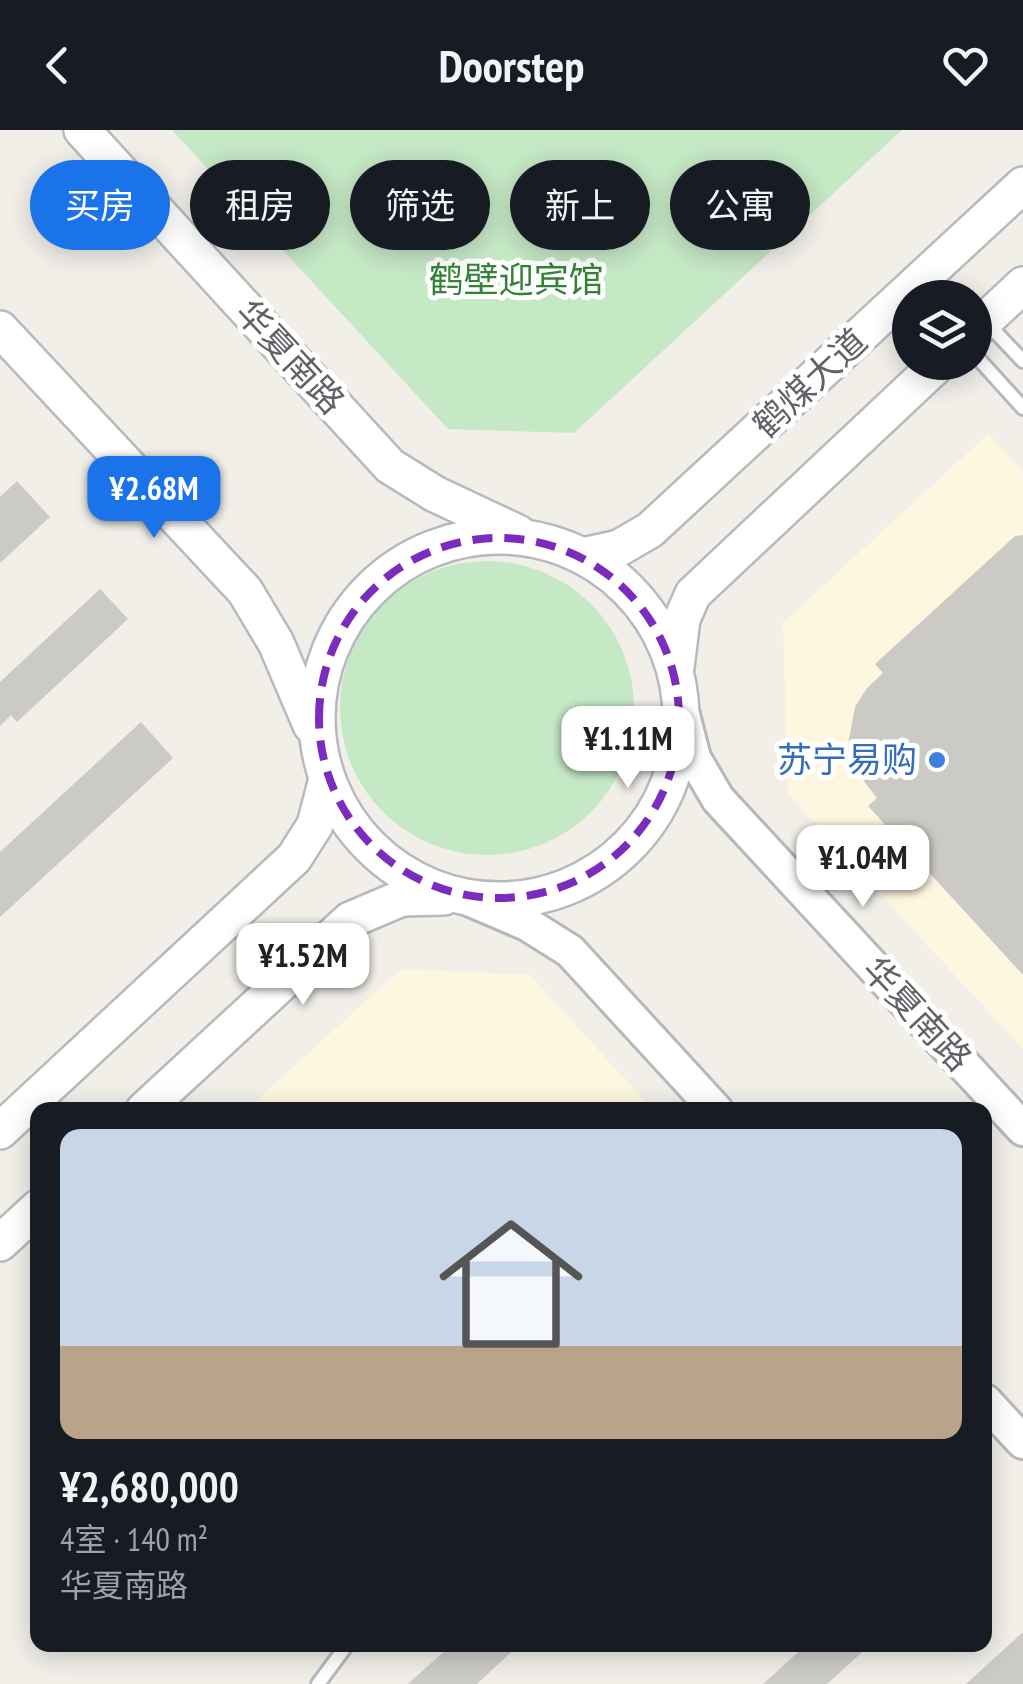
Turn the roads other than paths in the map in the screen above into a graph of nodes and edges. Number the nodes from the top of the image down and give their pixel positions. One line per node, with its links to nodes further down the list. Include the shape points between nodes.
1 (82, 130): 11 (main road, 华夏南路, via 390,466)
2 (1023, 185): 12 (main road, 鹤煤大道, via 650,530 619,548)
3 (1023, 285): 4 (main road)
4 (992, 314)
5 (0, 329): 14 (main road, via 245,592 295,680)
6 (992, 335): 7 (lane)
7 (1023, 361)
8 (992, 374): 10 (lane)
9 (921, 380): 13 (main road, 鹤煤大道, via 693,594 682,619)
10 (1023, 408)
11 (532, 540): 12 (main road, 鹤煤大道); 14 (main road, 鹤煤大道, via 462,540 432,549 379,581 340,629 328,657 316,718)
12 (582, 556): 13 (main road, 鹤煤大道, via 641,604 665,644)
13 (678, 688): 15 (main road, 鹤煤大道, via 680,734 666,790 616,857 543,894); 20 (street, 华夏南路, via 694,758 718,799)
14 (323, 764): 15 (main road, 鹤煤大道, via 356,833 378,855); 16 (main road, 鹤煤大道, via 316,825 294,858)
15 (462, 897): 17 (main road, 鹤煤大道, via 402,898 350,920); 18 (street, via 570,951)
16 (31, 1102)
17 (153, 1102)
18 (709, 1102)
19 (30, 1103): 21 (main road, 鹤煤大道)
20 (1023, 1128)
21 (0, 1131)
22 (30, 1215): 23 (main road)
23 (0, 1243)
24 (992, 1409): 25 (street)
25 (1023, 1442)
26 (342, 1652): 27 (lane)
27 (318, 1684)

